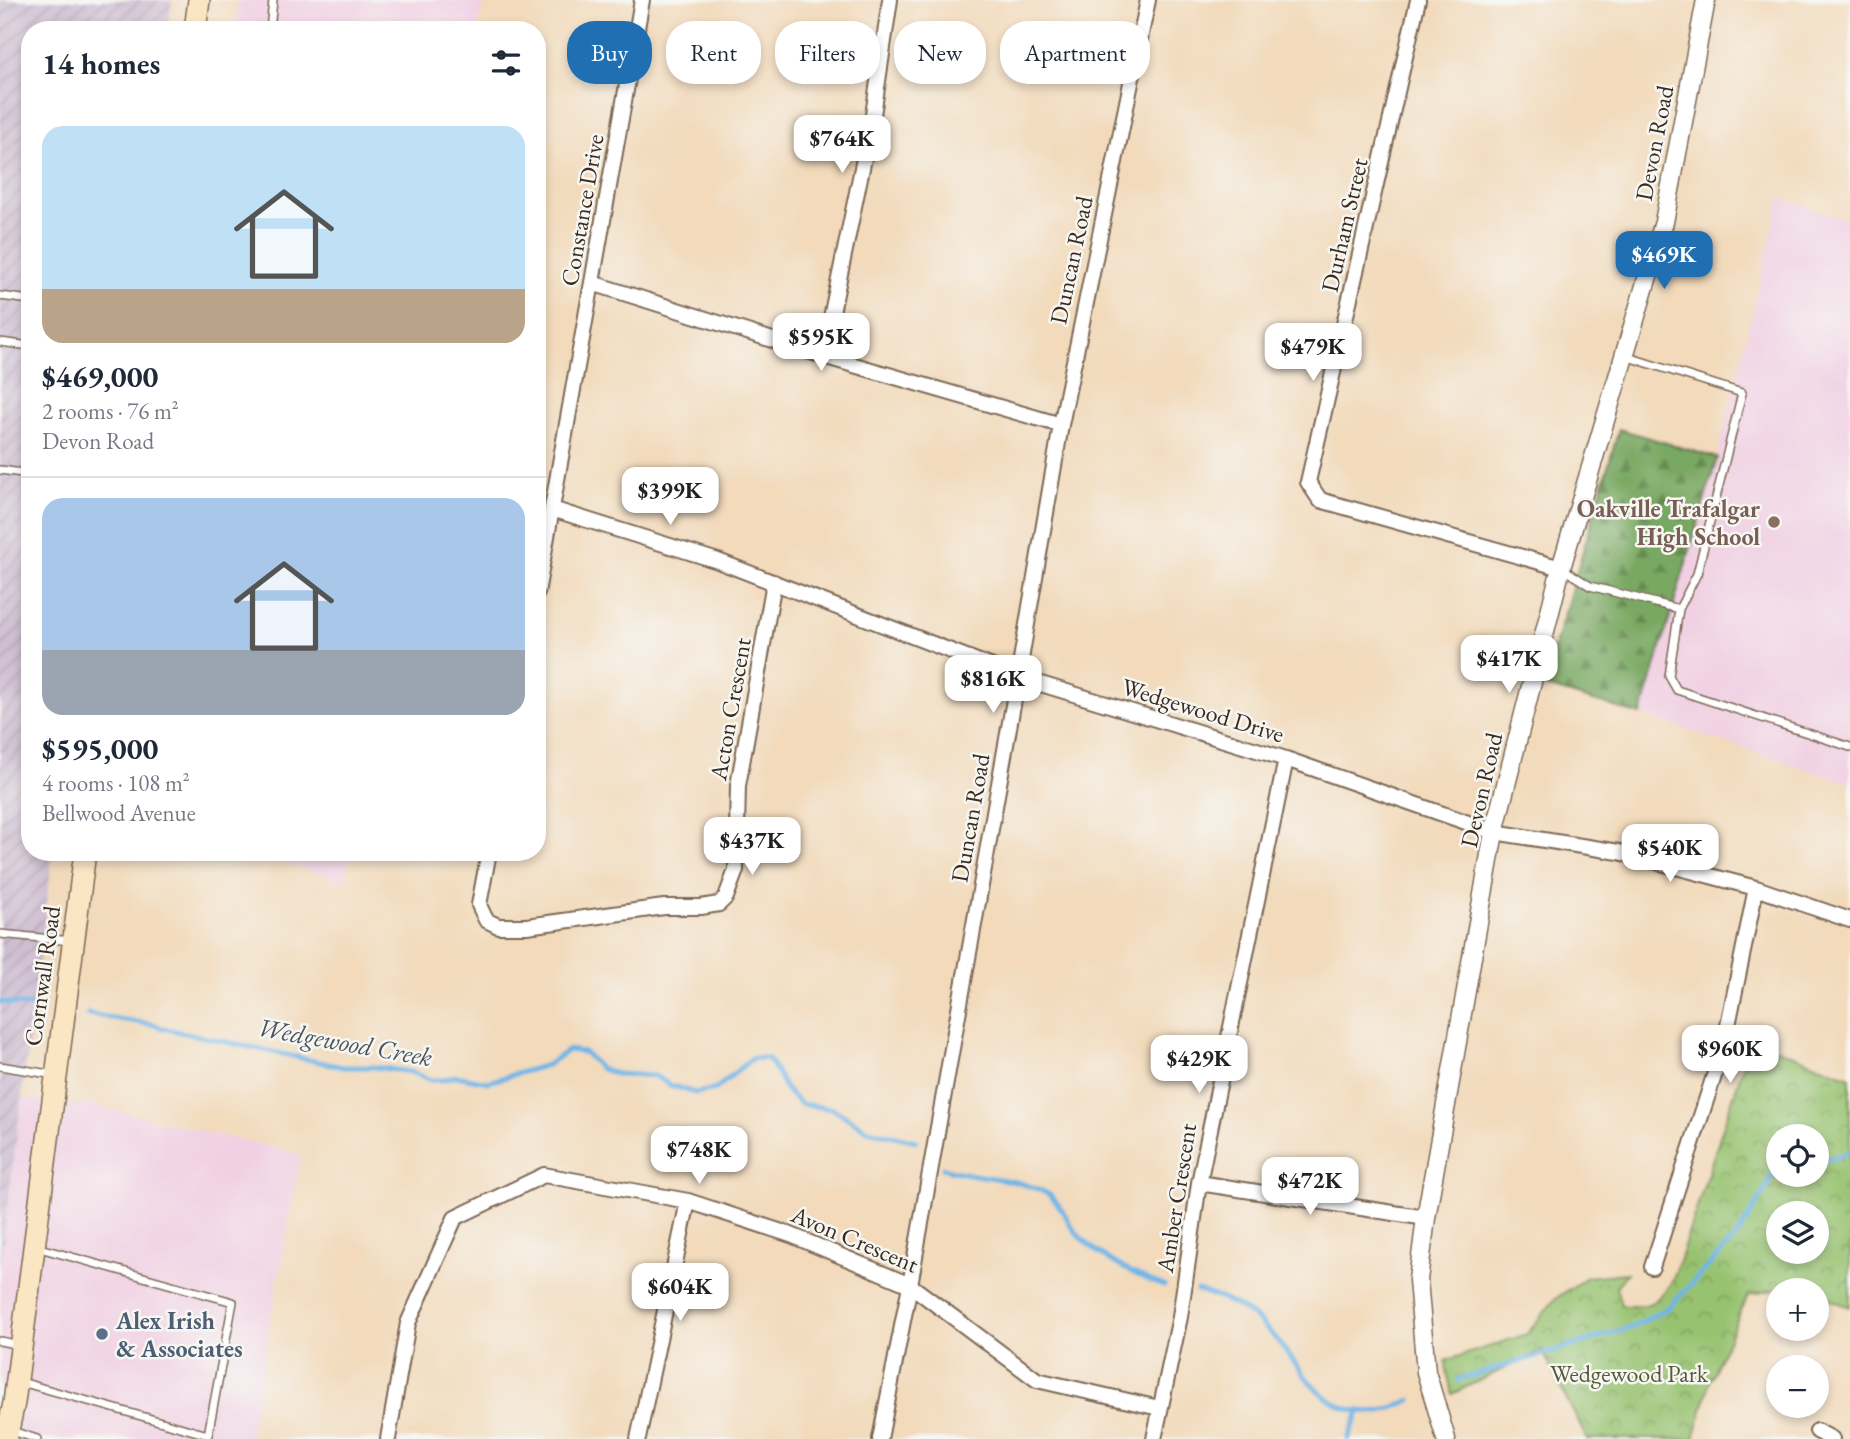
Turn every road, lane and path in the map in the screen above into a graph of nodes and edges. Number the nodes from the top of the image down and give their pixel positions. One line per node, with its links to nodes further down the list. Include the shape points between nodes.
1 (199, 0): 8 (main road)
2 (273, 0): 9 (lane)
3 (642, 0): 10 (street, Constance Drive)
4 (890, 0): 15 (street, via 873,115)
5 (1148, 0): 17 (street, Duncan Road)
6 (1418, 0): 22 (street, Durham Street, via 1308,482 1320,500)
7 (1706, 0): 16 (street, Devon Road, via 1664,222)
8 (196, 21)
9 (271, 21)
10 (592, 283): 15 (street); 20 (street, Constance Drive)
11 (0, 296): 12 (lane)
12 (21, 299)
13 (0, 342): 14 (lane)
14 (21, 345)
15 (823, 356): 17 (street)
16 (1625, 356): 22 (street, Devon Road); 24 (lane, via 1742,393 1697,574)
17 (1060, 425): 25 (street, Duncan Road)
18 (0, 470): 19 (lane)
19 (21, 473)
20 (552, 509): 21 (street, Constance Drive); 23 (street, Wedgewood Drive)
21 (546, 543)
22 (1562, 568): 24 (lane, via 1590,586); 28 (street, Devon Road)
23 (774, 582): 25 (street, Wedgewood Drive); 30 (street, Acton Crescent, via 738,786 736,870 719,904 509,928 482,915 479,905)
24 (1679, 609): 26 (lane, via 1669,676 1677,690)
25 (1018, 677): 27 (street, Wedgewood Drive); 42 (street, Duncan Road)
26 (1850, 747)
27 (1286, 759): 28 (street, Wedgewood Drive); 37 (street, Amber Crescent)
28 (1494, 832): 31 (street, Wedgewood Drive, via 1619,852); 39 (street, Devon Road)
29 (84, 861): 34 (main road, Cornwall Road)
30 (487, 861)
31 (1756, 888): 32 (street, Wedgewood Drive); 41 (street, via 1724,1045)
32 (1850, 920)
33 (0, 934): 34 (lane)
34 (73, 941): 36 (main road, Cornwall Road)
35 (0, 1066): 36 (lane)
36 (55, 1075): 40 (main road, Cornwall Road)
37 (1199, 1182): 39 (street); 45 (street, Amber Crescent, via 1180,1317)
38 (688, 1201): 42 (street, Avon Crescent, via 791,1235); 49 (street, Avon Crescent, via 544,1175 455,1218 408,1323); 50 (street)
39 (1426, 1218): 53 (street, Devon Road, via 1418,1280 1426,1372)
40 (34, 1246): 43 (main road, Cornwall Road); 44 (lane, via 233,1303 208,1435)
41 (1652, 1267)
42 (910, 1285): 45 (street, Avon Crescent, via 1037,1380); 51 (street, Duncan Road)
43 (10, 1343): 44 (main road, Cornwall Road)
44 (17, 1381): 47 (main road, Cornwall Road)
45 (1159, 1408): 52 (street, Amber Crescent)
46 (1817, 1431): 54 (street)
47 (7, 1434): 48 (lane)
48 (37, 1439)
49 (388, 1439)
50 (638, 1439)
51 (880, 1439)
52 (1154, 1439)
53 (1446, 1439)
54 (1832, 1439)

